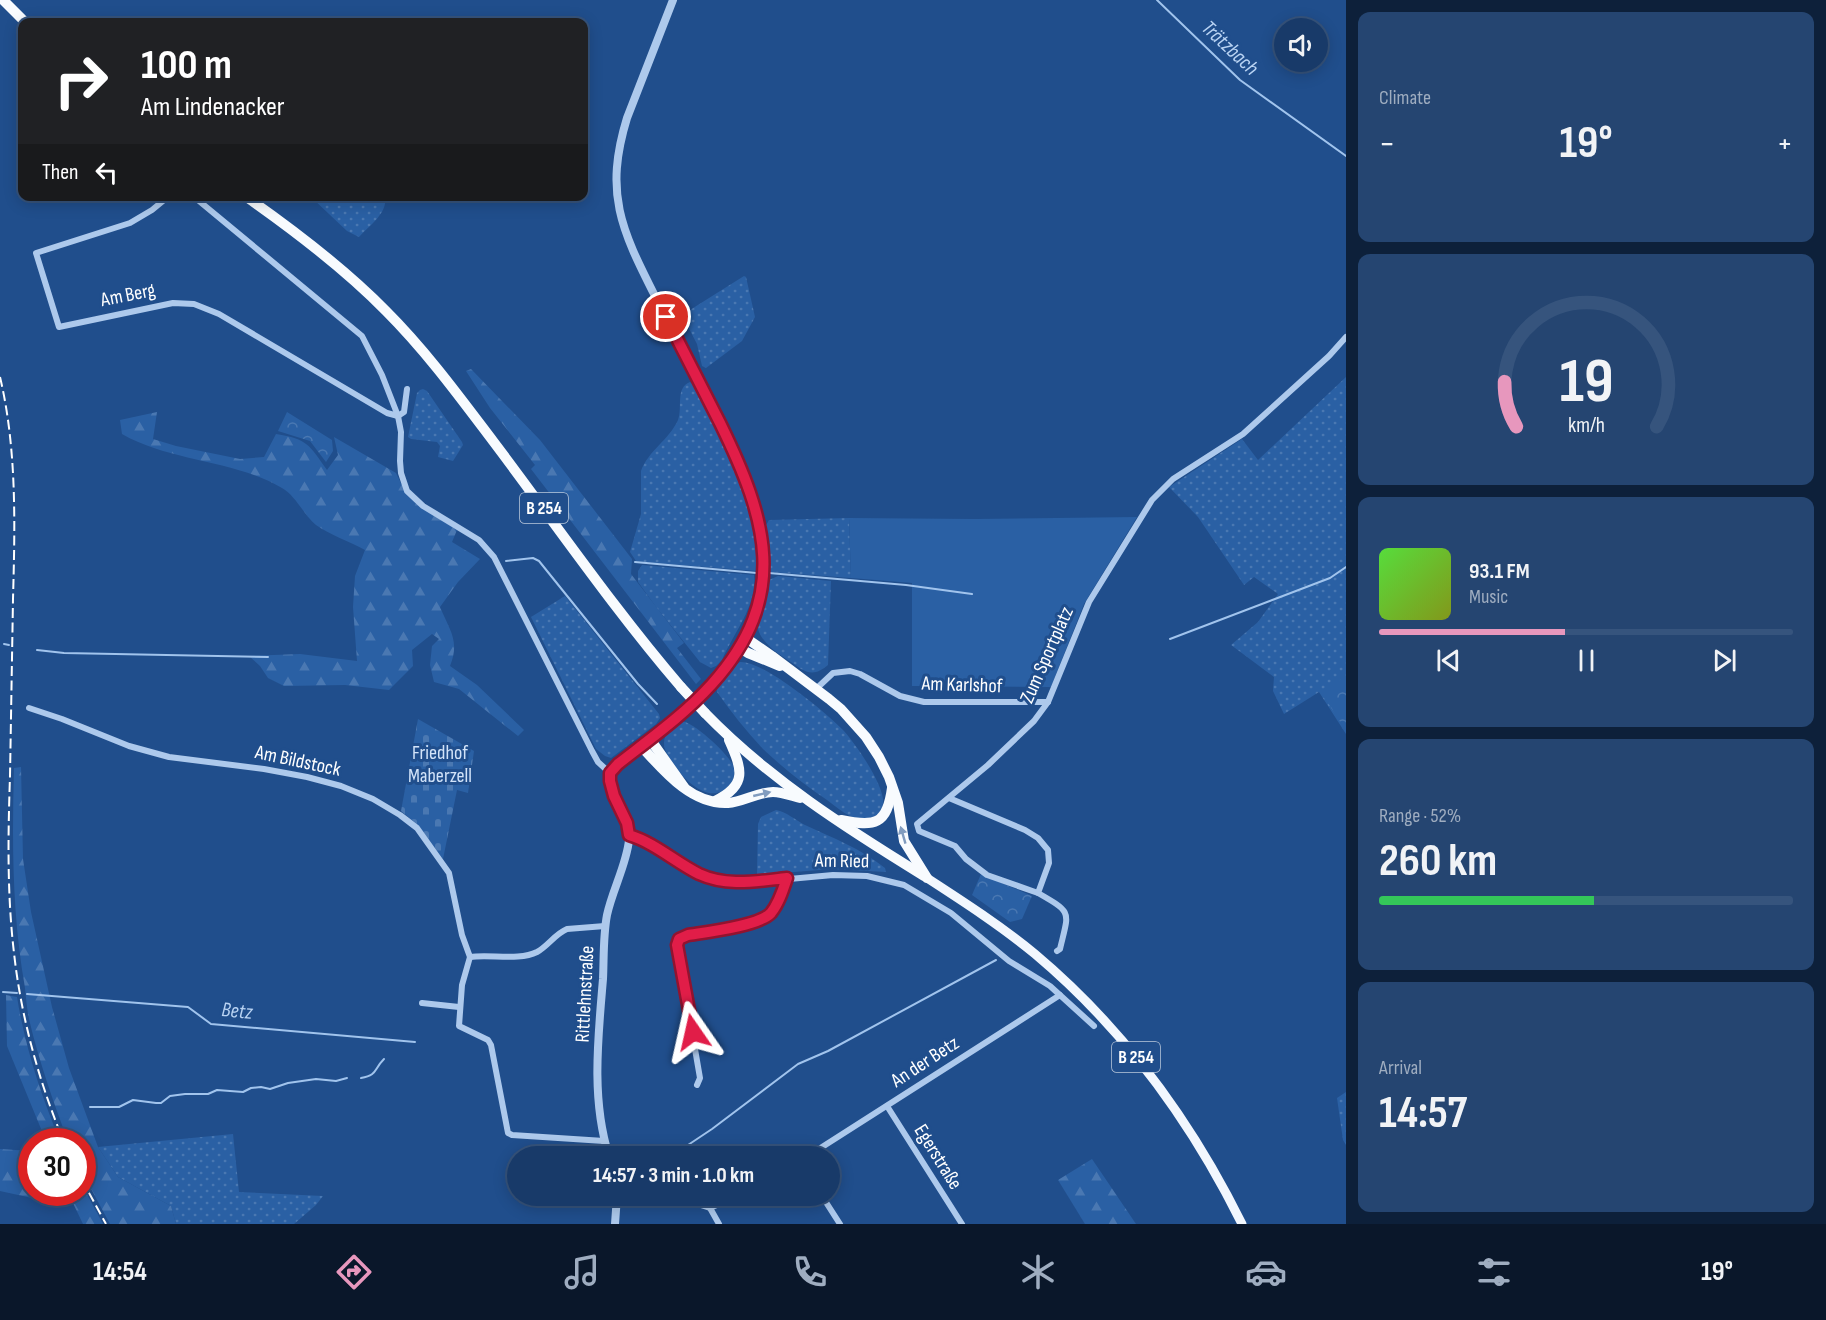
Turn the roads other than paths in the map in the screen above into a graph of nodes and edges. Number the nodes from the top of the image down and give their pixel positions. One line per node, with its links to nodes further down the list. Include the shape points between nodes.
1 (3, 0): 3 (highway)
2 (673, 0): 10 (street, via 621,137 616,170 618,204 632,250 753,498 762,537 764,572 757,613)
3 (21, 18)
4 (163, 201): 9 (street, Am Berg, via 130,223 36,253 60,327 172,303 201,306 387,414)
5 (199, 201): 9 (street, via 362,336)
6 (252, 201): 16 (highway, B 254, bridge, via 351,278 420,348 643,640)
7 (1346, 338): 14 (street, Zum Sportplatz, via 1243,434 1173,480 1152,500 1089,602)
8 (407, 389): 9 (street, via 404,412)
9 (398, 416): 18 (street, via 401,473 407,491 423,506 479,540 494,557 592,751)
10 (746, 638): 11 (street); 12 (highway)
11 (740, 648): 12 (highway); 17 (street, via 705,692)
12 (786, 668): 13 (highway)
13 (816, 689): 14 (street, Am Karlshof, via 833,673 850,671 900,696 924,702); 19 (highway, via 866,737)
14 (1048, 702): 20 (street, Zum Sportplatz, via 1034,721)
15 (29, 708): 30 (street, Am Bildstock, via 169,757 308,777 373,799 417,828 449,873)
16 (727, 735): 21 (highway, via 740,766 739,779 730,793); 22 (highway, B 254)
17 (646, 742): 18 (street); 21 (highway, via 672,780)
18 (610, 773): 24 (street)
19 (892, 788): 23 (highway, via 889,808 877,821 864,824); 26 (highway, one-way to 19, via 904,841)
20 (949, 798): 27 (street, via 1038,838 1048,850 1049,863); 27 (street, Zum Sportplatz, via 917,824 919,831 955,846 987,875)
21 (715, 801): 22 (highway, one-way to 22, via 726,803 776,792)
22 (808, 801): 23 (highway, B 254)
23 (834, 819): 26 (highway, B 254)
24 (629, 835): 25 (street, Am Ried, via 698,873 725,882); 28 (street, Rittlehnstraße)
25 (787, 878): 31 (street, Am Ried, via 852,875 904,885 951,913 1009,961); 35 (street, via 774,908 760,921 688,935 678,941 700,1078)
26 (927, 878): 49 (main road, B 254, via 1035,954 1108,1024 1179,1115)
27 (1038, 893): 29 (street, via 1065,912 1067,920)
28 (605, 926): 30 (street, via 567,929 527,955); 37 (street, Rittlehnstraße, via 598,1089)
29 (1057, 951)
30 (470, 957): 33 (street)
31 (1060, 995): 34 (street, Am Ried); 36 (street, An der Betz)
32 (422, 1003): 33 (street)
33 (459, 1007): 37 (street, via 459,1026 491,1045 508,1133)
34 (1094, 1026)
35 (697, 1085)
36 (887, 1106): 39 (street, An der Betz); 48 (street, Egerstraße)
37 (604, 1141): 38 (street, Rittlehnstraße)
38 (606, 1146)
39 (824, 1146)
40 (616, 1206): 45 (street)
41 (704, 1206): 44 (street)
42 (714, 1206): 44 (street)
43 (828, 1206): 47 (street)
44 (710, 1208): 46 (street)
45 (615, 1224)
46 (719, 1224)
47 (840, 1224)
48 (962, 1224)
49 (1242, 1224)

